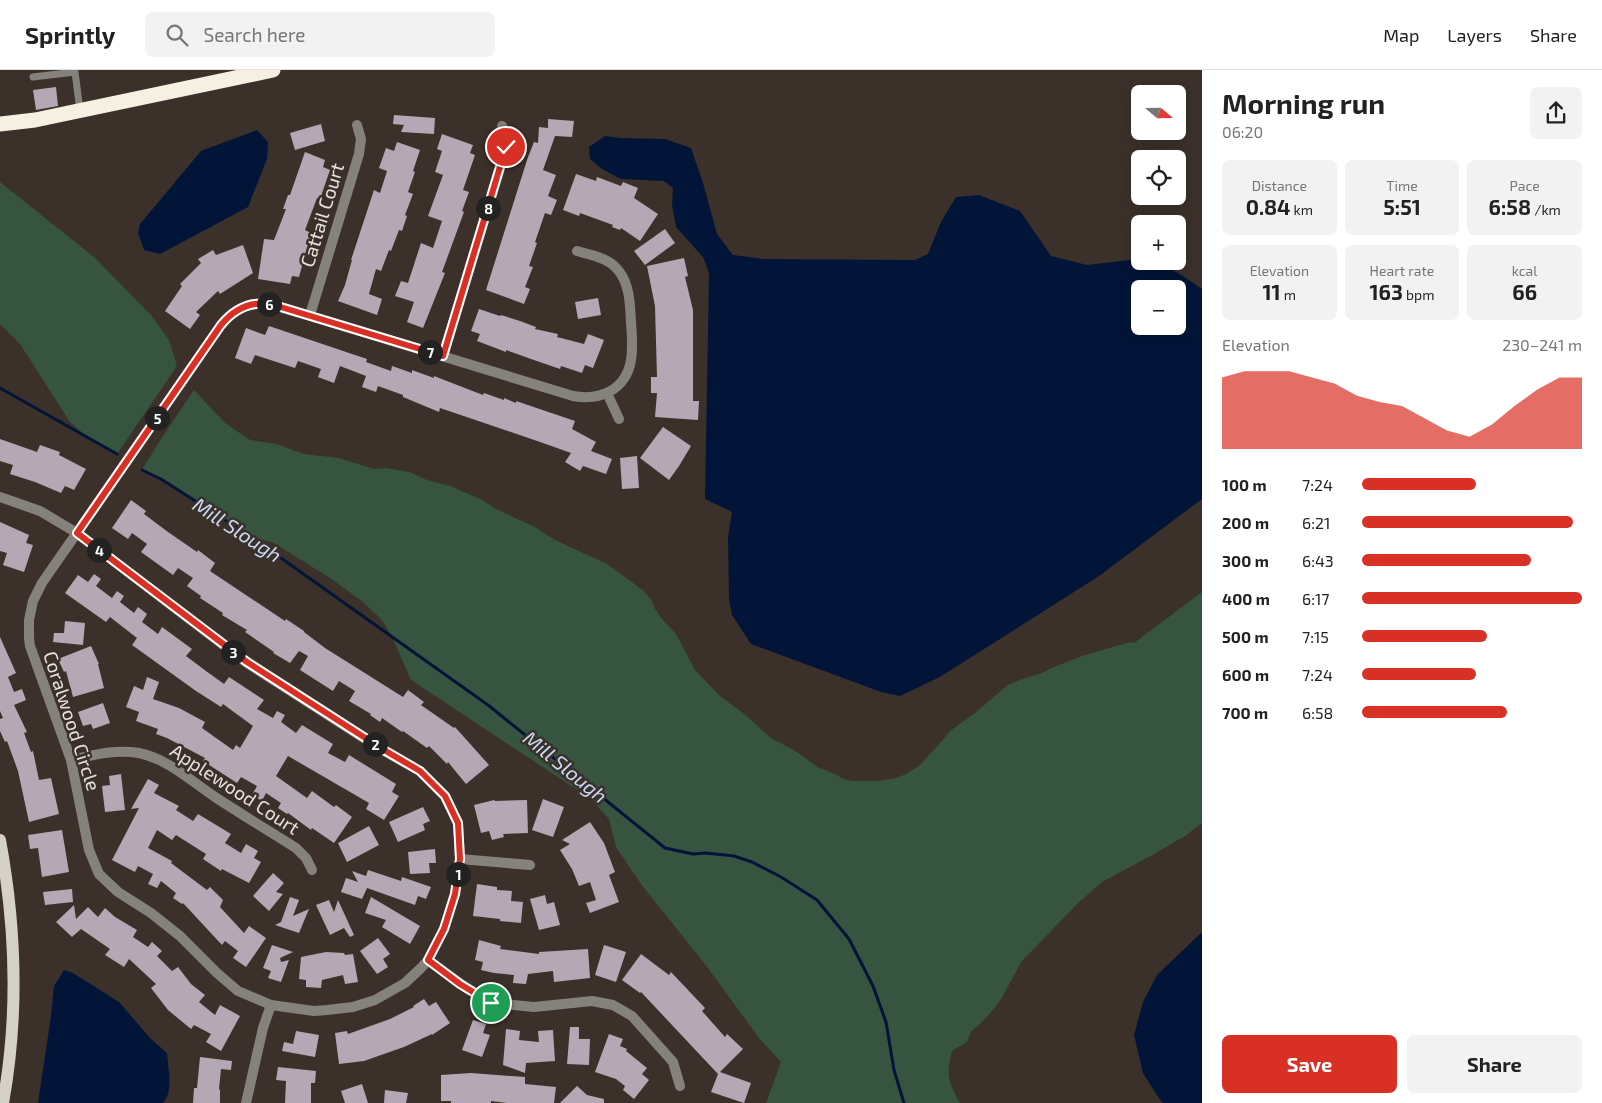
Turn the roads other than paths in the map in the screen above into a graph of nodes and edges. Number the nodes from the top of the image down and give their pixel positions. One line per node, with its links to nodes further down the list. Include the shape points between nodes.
1 (273, 70): 3 (highway)
2 (33, 77): 3 (lane, via 76,72)
3 (80, 111): 4 (highway)
4 (0, 124)
5 (357, 125): 8 (street, Cattail Court, via 361,138 359,154)
6 (502, 126): 9 (street, via 504,155)
7 (577, 251): 10 (street, via 614,265 627,289 632,359 624,379)
8 (310, 315): 9 (street); 13 (street, via 260,303 239,308 227,318)
9 (443, 356): 10 (street, via 573,396 595,397)
10 (607, 393): 11 (street)
11 (619, 419)
12 (0, 497): 13 (street, Coralwood Circle, via 40,511)
13 (77, 533): 14 (street, Coralwood Circle, via 37,591 28,630 32,655); 16 (street, Coralwood Circle, via 247,662 420,771 445,796 458,823)
14 (70, 760): 18 (street, Applewood Court, via 118,751 158,759 296,848); 20 (street, Coralwood Circle, via 89,850 99,874 118,892 180,936 238,991)
15 (0, 840): 22 (main road, via 12,921 15,976 13,1027)
16 (460, 859): 17 (street); 19 (street, Coralwood Circle, via 455,894 444,929)
17 (530, 865)
18 (312, 870)
19 (428, 960): 20 (street, Coralwood Circle, via 405,983 364,1004 321,1010); 21 (street, via 491,1003 534,1008 592,1001 613,1005 632,1016 673,1062)
20 (271, 1005): 23 (street)
21 (680, 1086)
22 (3, 1103)
23 (246, 1103)

